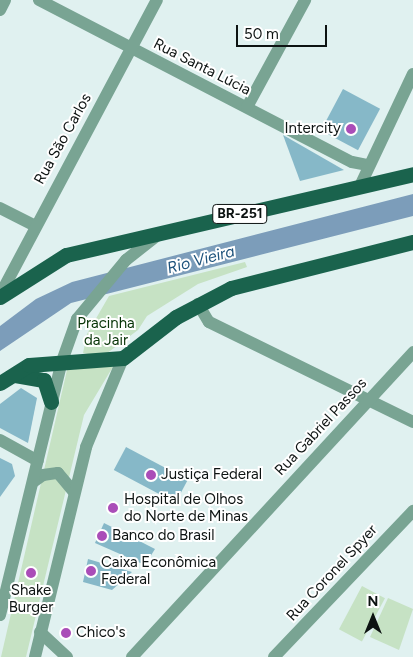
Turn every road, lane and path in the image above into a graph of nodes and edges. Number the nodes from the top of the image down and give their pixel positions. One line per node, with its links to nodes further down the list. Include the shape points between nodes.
1 (5, 0): 5 (street)
2 (39, 0): 6 (street, Rua Santa Lúcia)
3 (157, 0): 6 (street, Rua São Carlos)
4 (305, 0): 8 (street)
5 (0, 10)
6 (131, 49): 8 (street, Rua Santa Lúcia); 14 (street, Rua São Carlos)
7 (413, 74): 10 (street)
8 (247, 107): 9 (street, Rua Santa Lúcia)
9 (352, 162): 10 (street, Rua Santa Lúcia); 12 (street)
10 (367, 165): 12 (street)
11 (413, 174): 12 (main road, BR-251)
12 (360, 186): 15 (main road, BR-251)
13 (0, 208): 14 (street)
14 (35, 226): 17 (street, Rua São Carlos)
15 (165, 229): 17 (main road, BR-251, via 66,255); 21 (street, via 126,260 77,320)
16 (413, 242): 18 (main road, via 247,283)
17 (0, 296)
18 (198, 304): 20 (main road); 23 (street, via 209,322)
19 (413, 352): 23 (street, Rua Gabriel Passos)
20 (123, 358): 21 (main road); 29 (street, via 93,423)
21 (61, 364): 22 (main road, via 29,365); 24 (street)
22 (5, 379): 24 (main road, via 27,374 44,380)
23 (368, 400): 25 (street); 36 (street, Rua Gabriel Passos)
24 (51, 402): 27 (street)
25 (413, 422)
26 (0, 440): 27 (street)
27 (38, 461): 28 (street)
28 (33, 482): 29 (street, via 43,475 58,473); 31 (street)
29 (74, 492): 33 (street)
30 (413, 511): 37 (street, Rua Coronel Spyer)
31 (2, 595): 32 (street)
32 (0, 615)
33 (40, 632): 34 (street); 35 (street)
34 (35, 657)
35 (66, 657)
36 (132, 657)
37 (274, 657)

